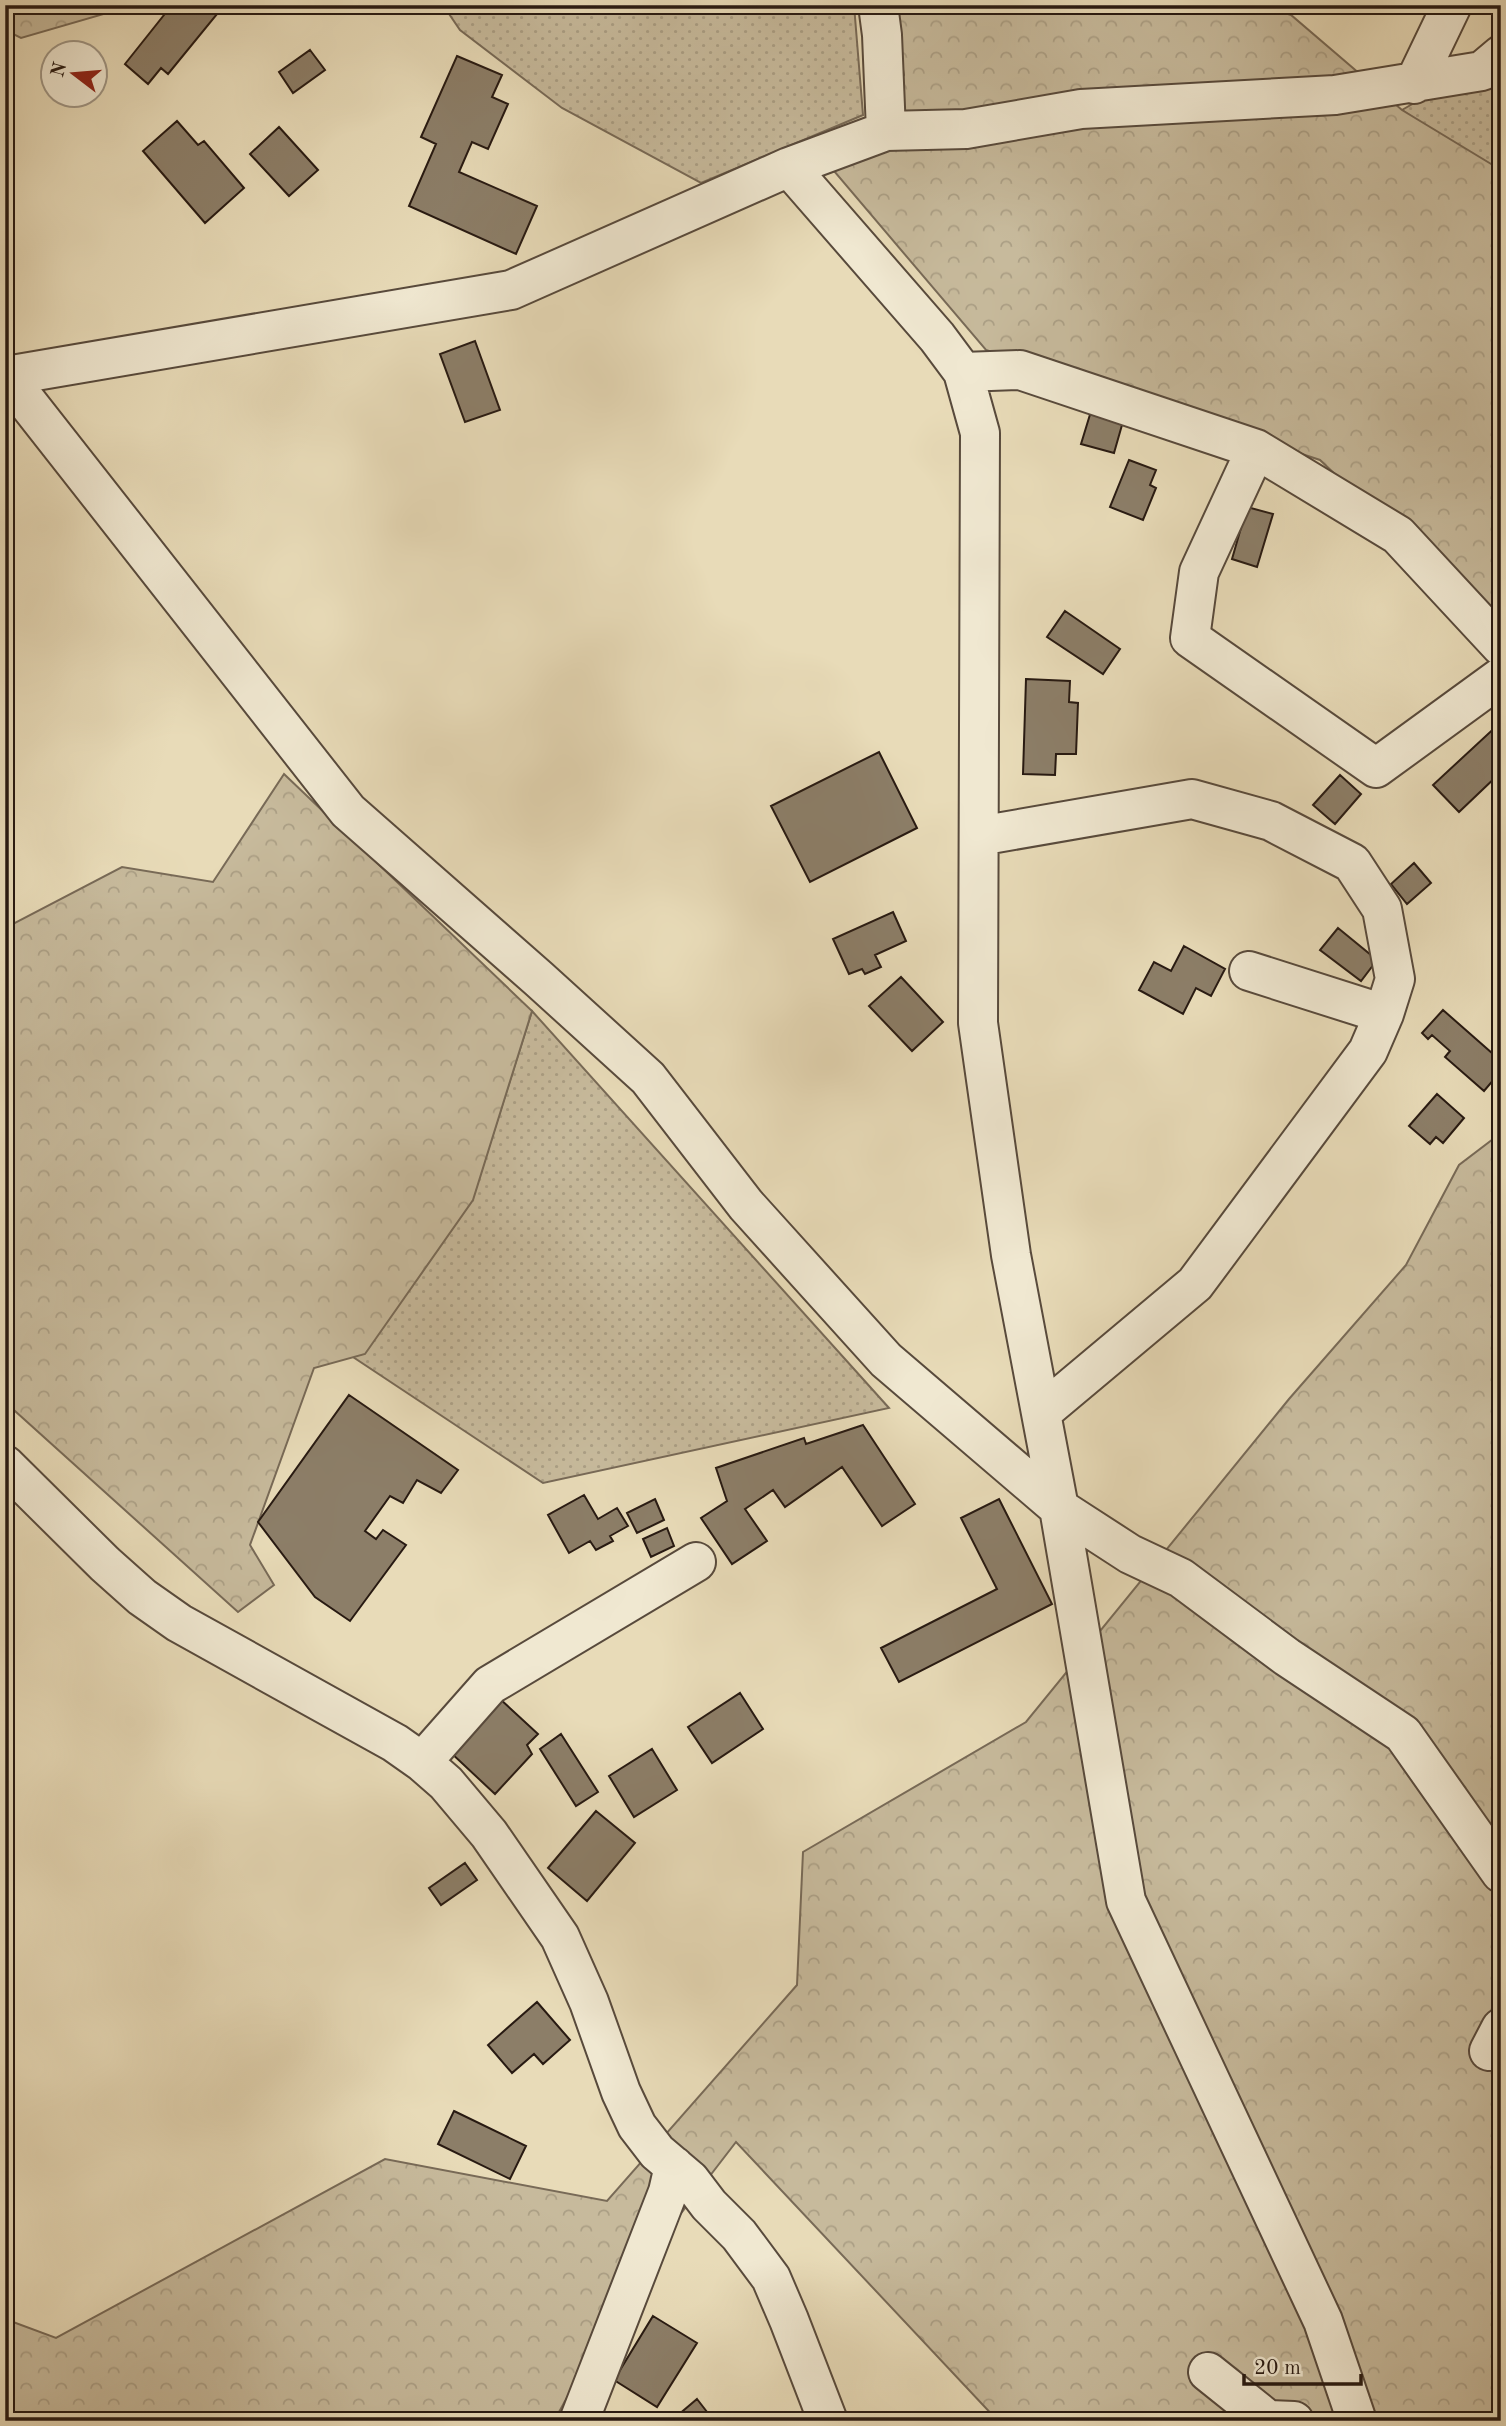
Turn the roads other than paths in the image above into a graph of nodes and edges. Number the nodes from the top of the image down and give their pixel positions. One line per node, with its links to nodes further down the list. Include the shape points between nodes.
1 (878, 5): 5 (street)
2 (1452, 5): 4 (street)
3 (1501, 55): 4 (street, via 1482,71)
4 (1414, 84): 5 (street, via 1335,94 1081,109 966,129)
5 (886, 131): 6 (street)
6 (789, 167): 7 (street); 8 (street, via 511,290)
7 (963, 372): 9 (street, via 1020,370); 12 (street, via 980,433)
8 (6, 375): 17 (street, via 348,811 648,1078 746,1205 886,1360)
9 (1256, 449): 10 (street, via 1398,535); 11 (street, via 1199,572 1190,638 1376,768)
10 (1501, 646)
11 (1501, 677)
12 (979, 835): 14 (street, via 1192,799 1271,821 1352,863 1382,909 1395,979); 15 (street, via 978,1023 1011,1255)
13 (1249, 971): 14 (street)
14 (1384, 1014): 15 (street, via 1368,1051 1195,1284)
15 (1041, 1413): 17 (street)
16 (5, 1465): 19 (street, via 142,1597 179,1623)
17 (1059, 1508): 20 (street, via 1130,1554 1181,1578 1287,1657 1403,1734); 26 (street, via 1126,1901 1322,2321)
18 (696, 1562): 19 (street, via 490,1685)
19 (422, 1762): 21 (street, via 489,1835 559,1937 637,2126)
20 (1501, 1873)
21 (674, 2166): 23 (street); 24 (street, via 739,2235 771,2278)
22 (1208, 2372): 25 (street, via 1268,2420)
23 (579, 2421)
24 (828, 2421)
25 (1294, 2421)
26 (1357, 2421)

